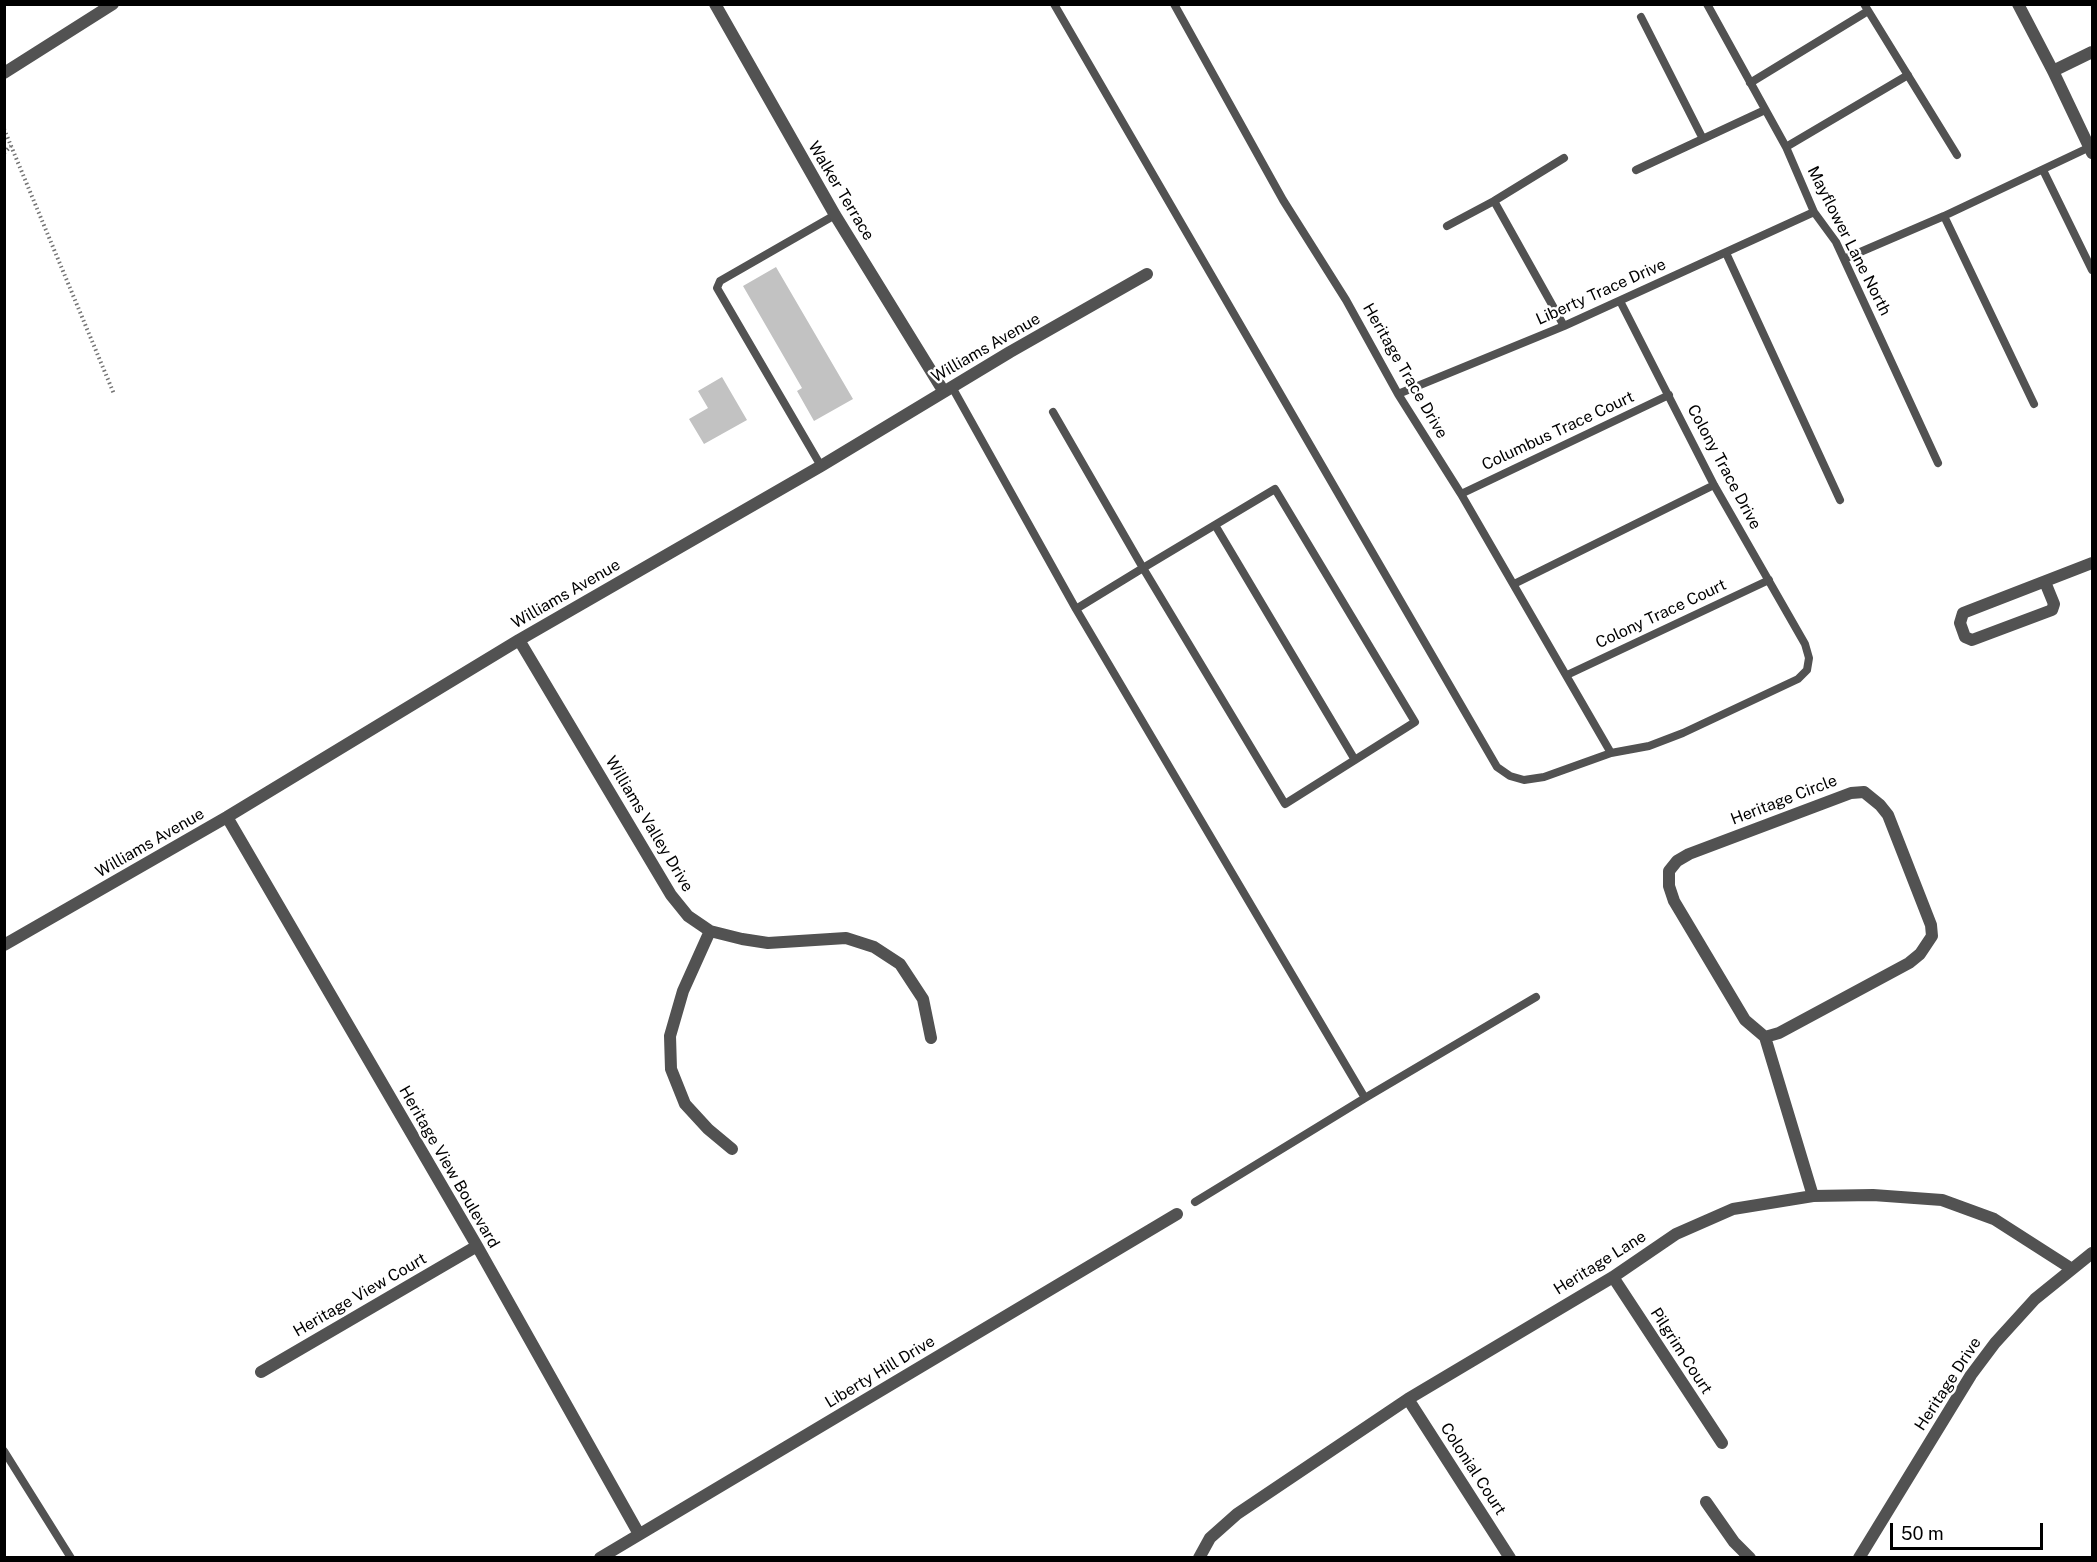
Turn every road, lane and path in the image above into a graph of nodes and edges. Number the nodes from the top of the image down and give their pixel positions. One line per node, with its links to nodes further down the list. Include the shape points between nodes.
1 (113, 4): 11 (street)
2 (715, 4): 27 (street, Walker Terrace)
3 (1054, 4): 56 (lane, via 1497,766 1510,777 1524,780 1544,777)
4 (1174, 4): 38 (lane, Heritage Trace Drive, via 1283,200 1347,300)
5 (1707, 4): 13 (lane, Mayflower Lane North)
6 (2018, 4): 10 (street)
7 (1866, 8): 12 (lane); 13 (lane)
8 (1641, 17): 16 (lane)
9 (2092, 52): 10 (street)
10 (2053, 71): 19 (street)
11 (4, 73)
12 (1908, 75): 18 (lane); 21 (lane)
13 (1750, 83): 14 (lane, Mayflower Lane North)
14 (1765, 110): 16 (lane); 18 (lane, Mayflower Lane North)
15 (4, 129): 17 (path)
16 (1703, 139): 24 (lane)
17 (12, 146): 20 (path); 37 (path)
18 (1786, 147): 26 (lane, Mayflower Lane North)
19 (2091, 150): 23 (lane)
20 (4, 153)
21 (1957, 155)
22 (1564, 158): 25 (lane)
23 (2043, 170): 28 (lane); 32 (lane)
24 (1636, 171)
25 (1494, 201): 29 (lane); 35 (lane)
26 (1814, 212): 30 (lane, Liberty Trace Drive); 31 (lane, Mayflower Lane North)
27 (835, 215): 36 (street, Walker Terrace); 43 (lane, via 720,281 717,288)
28 (1944, 216): 31 (lane); 40 (lane)
29 (1447, 226)
30 (1726, 253): 34 (lane, Liberty Trace Drive); 46 (lane)
31 (1844, 259): 42 (lane, Mayflower Lane North)
32 (2092, 270)
33 (1147, 274): 36 (street, Williams Avenue)
34 (1620, 301): 35 (lane, Liberty Trace Drive); 39 (lane, Colony Trace Drive)
35 (1564, 326): 38 (lane, Liberty Trace Drive)
36 (948, 389): 43 (street, Williams Avenue); 53 (lane)
37 (114, 394)
38 (1398, 394): 45 (lane, Heritage Trace Drive)
39 (1669, 395): 44 (lane, Colony Trace Drive); 45 (lane, Columbus Trace Court)
40 (2034, 404)
41 (1053, 412): 49 (lane)
42 (1938, 463)
43 (821, 466): 54 (street, Williams Avenue)
44 (1714, 485): 50 (lane, Colony Trace Drive); 52 (lane)
45 (1461, 494): 52 (lane, Heritage Trace Drive)
46 (1840, 500)
47 (1215, 525): 49 (lane); 57 (lane); 57 (lane, via 1275,489 1415,722)
48 (2092, 563): 51 (street)
49 (1143, 568): 53 (lane); 57 (lane, via 1286,804)
50 (1769, 580): 55 (lane, Colony Trace Court); 56 (lane, Colony Trace Drive, via 1805,644 1807,670 1798,679 1683,733 1649,746)
51 (2045, 582): 51 (street, via 1963,613 1960,623 1965,637 1972,640 2052,610 2054,604)
52 (1514, 584): 55 (lane, Heritage Trace Drive)
53 (1076, 609): 64 (lane)
54 (519, 640): 58 (street, Williams Avenue); 59 (street, Williams Valley Drive, via 671,895 688,916)
55 (1567, 675): 56 (lane, Heritage Trace Drive)
56 (1611, 753)
57 (1355, 760)
58 (227, 818): 60 (street, Williams Avenue); 69 (street, Heritage View Boulevard)
59 (710, 931): 62 (street, Williams Valley Drive, via 768,943 846,938 874,947 900,964 923,999); 65 (street, via 683,991 670,1036 671,1069 685,1104)
60 (4, 945)
61 (1536, 997): 64 (lane)
62 (931, 1038)
63 (1765, 1038): 63 (street, Heritage Circle, via 1745,1020 1674,901 1669,871 1689,854 1851,793 1864,792 1888,815 1932,936 1909,963); 66 (street, Heritage Circle)
64 (1365, 1098): 67 (lane)
65 (732, 1149)
66 (1813, 1196): 71 (street, Heritage Lane, via 1942,1200 1994,1219); 72 (street, Heritage Lane, via 1733,1209 1676,1234)
67 (1195, 1202)
68 (1178, 1214): 78 (street, Liberty Hill Drive)
69 (477, 1246): 73 (street, Heritage View Court); 78 (street, Heritage View Boulevard)
70 (2092, 1252): 71 (street, Heritage Drive)
71 (2072, 1269): 84 (street, Heritage Drive, via 2035,1299 1971,1375)
72 (1613, 1277): 74 (street, Heritage Lane); 75 (street, Pilgrim Court)
73 (261, 1372)
74 (1408, 1399): 81 (street, Heritage Lane, via 1237,1514 1210,1538); 82 (street, Colonial Court)
75 (1722, 1443)
76 (4, 1451): 79 (lane)
77 (1706, 1502): 83 (street, via 1734,1542)
78 (639, 1534): 80 (street, Liberty Hill Drive)
79 (71, 1557)
80 (600, 1557)
81 (1198, 1557)
82 (1510, 1557)
83 (1750, 1557)
84 (1859, 1557)

